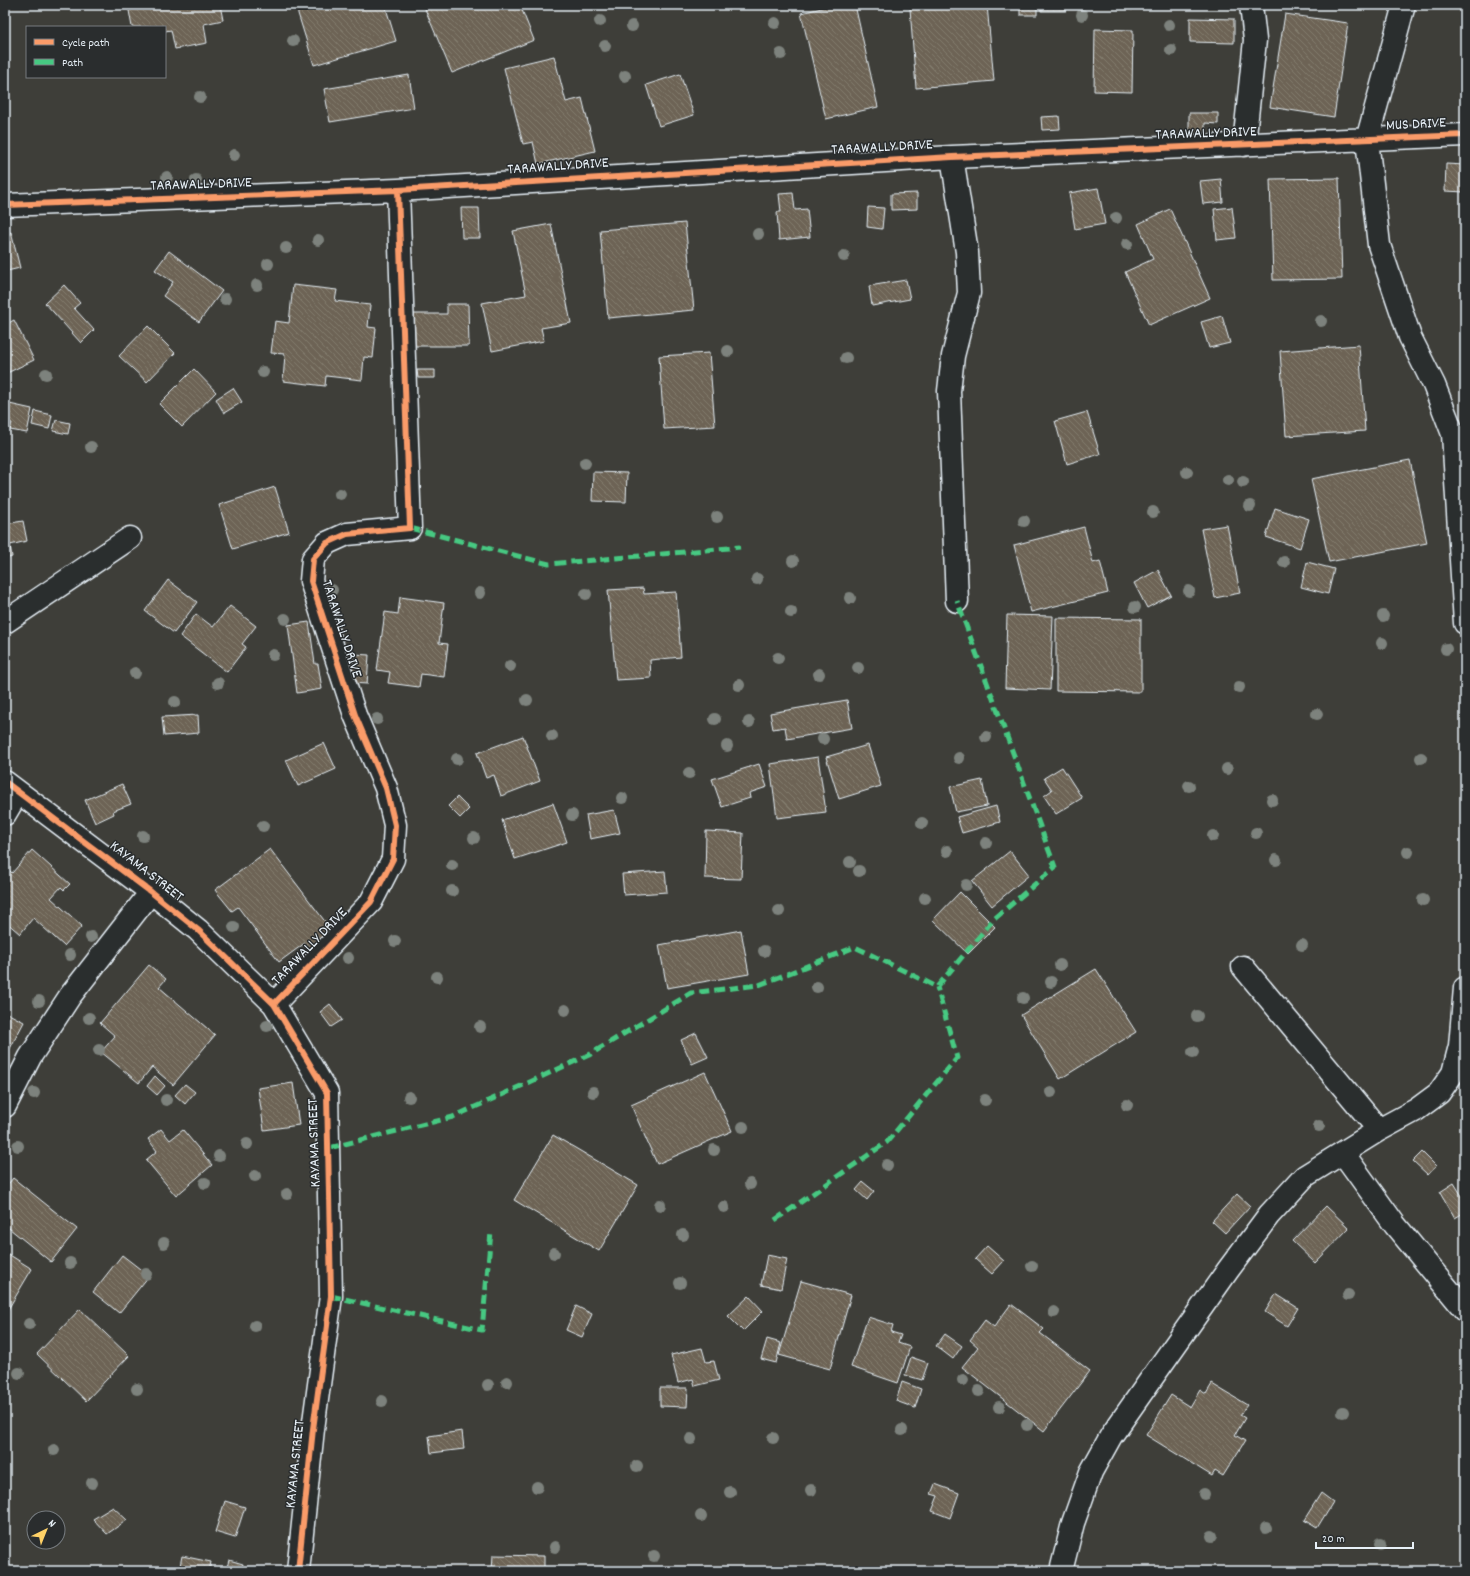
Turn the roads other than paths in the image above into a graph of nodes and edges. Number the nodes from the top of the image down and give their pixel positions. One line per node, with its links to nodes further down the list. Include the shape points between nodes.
1 (1251, 5): 5 (street, via 1255,40)
2 (1404, 5): 4 (street)
3 (1465, 135): 4 (street, MUS DRIVE)
4 (1368, 140): 5 (street, TARAWALLY DRIVE); 9 (street, via 1379,245 1410,337 1434,386 1453,434)
5 (1244, 145): 6 (street, TARAWALLY DRIVE)
6 (952, 157): 7 (street, TARAWALLY DRIVE); 11 (street, via 966,252 969,293 953,356 949,391)
7 (398, 190): 8 (street, TARAWALLY DRIVE); 19 (street, TARAWALLY DRIVE, via 410,528 347,534 327,543 313,559 311,581 355,715 386,788 395,825 393,859 371,902)
8 (5, 205)
9 (1461, 498): 13 (street)
10 (130, 538): 12 (street)
11 (957, 601)
12 (5, 622)
13 (1465, 623)
14 (11, 787): 15 (street); 16 (street, KAYAMA STREET)
15 (5, 814)
16 (151, 892): 19 (street, KAYAMA STREET, via 198,930); 20 (street, via 70,996 30,1058)
17 (1243, 967): 21 (street)
18 (1465, 988): 21 (street, via 1460,1046 1453,1073 1439,1093 1416,1110)
19 (274, 1004): 24 (street, KAYAMA STREET, via 327,1093 332,1296 313,1429)
20 (5, 1106)
21 (1379, 1130): 22 (street)
22 (1343, 1153): 23 (street, via 1395,1225); 25 (street, via 1305,1176 1269,1215 1111,1436 1091,1472 1073,1523)
23 (1465, 1310)
24 (298, 1571)
25 (1061, 1571)

